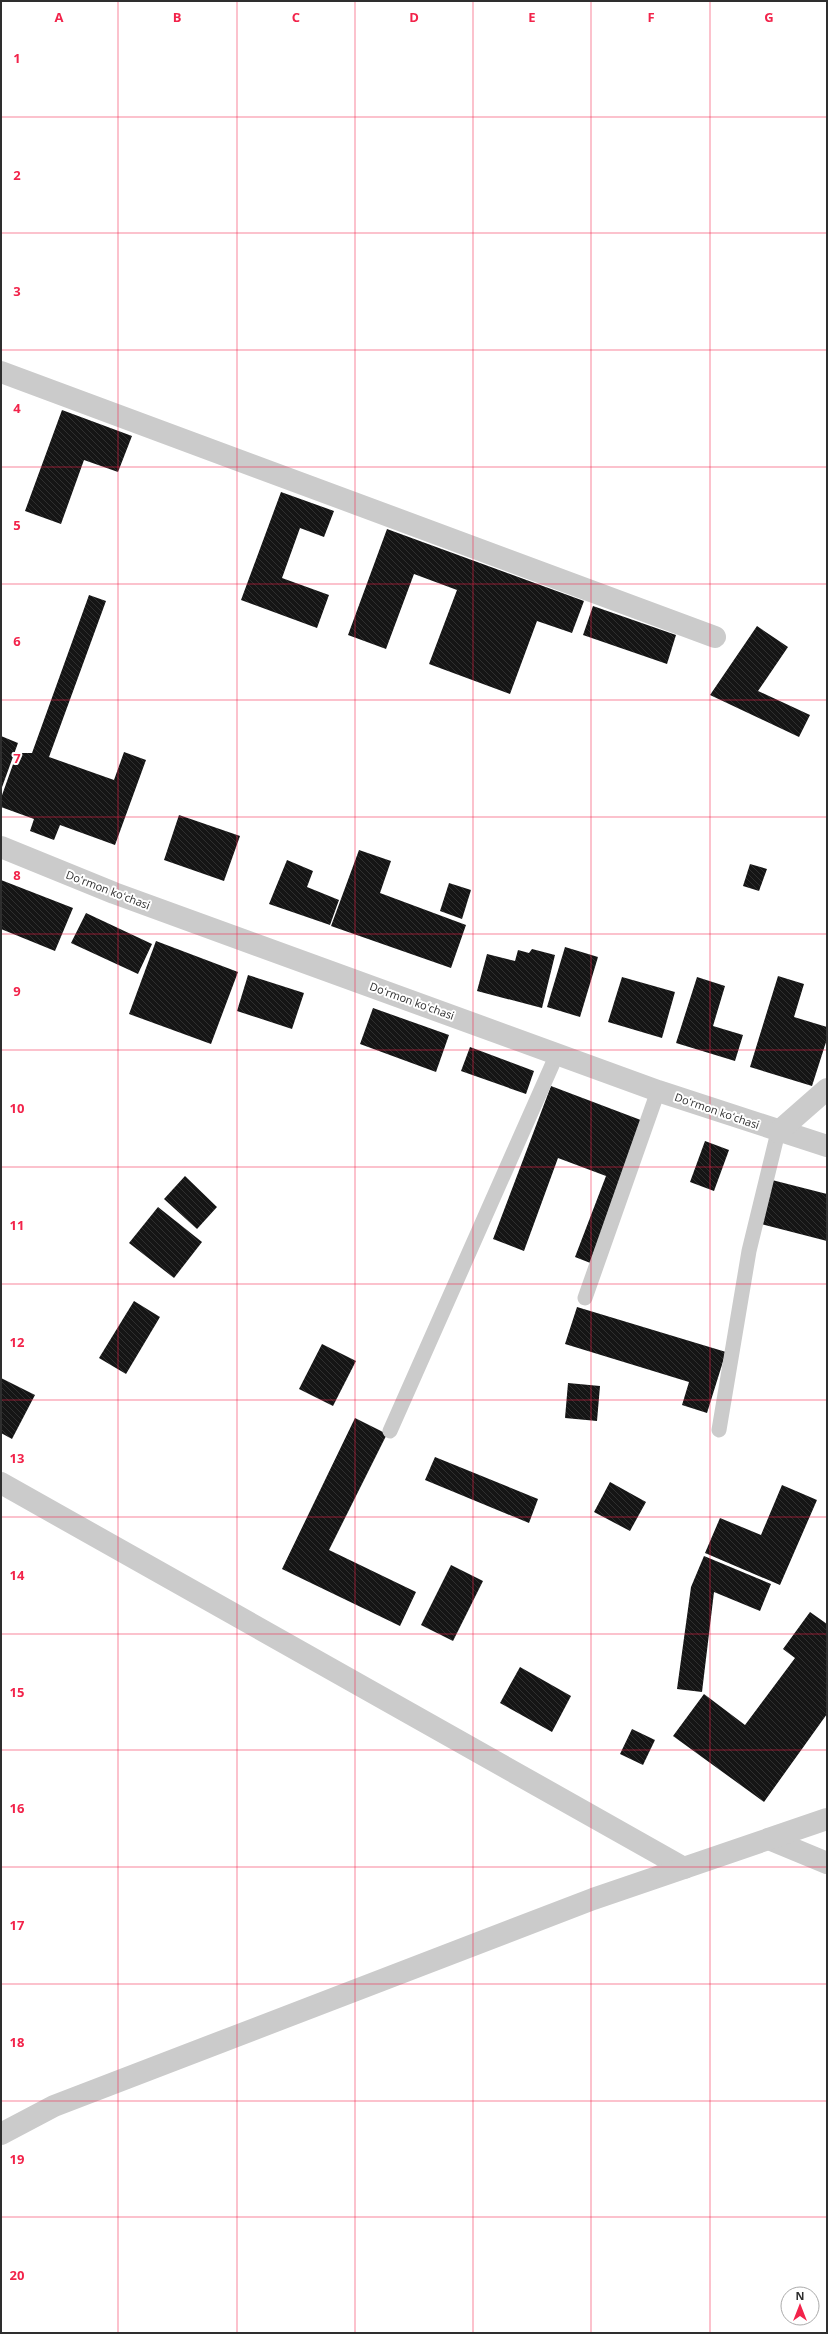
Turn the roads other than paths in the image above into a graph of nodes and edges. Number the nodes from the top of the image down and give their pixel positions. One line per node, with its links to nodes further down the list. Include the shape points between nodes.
1 (1, 372): 2 (street)
2 (715, 637)
3 (1, 847): 4 (street, Doʻrmon koʻchasi, via 114,893)
4 (557, 1054): 6 (street, Doʻrmon koʻchasi); 11 (lane)
5 (827, 1089): 7 (street)
6 (658, 1091): 7 (street, Doʻrmon koʻchasi); 9 (lane)
7 (778, 1132): 8 (street, Doʻrmon koʻchasi); 10 (lane, via 749,1251)
8 (827, 1146)
9 (585, 1298)
10 (719, 1430)
11 (390, 1431)
12 (1, 1483): 16 (street)
13 (827, 1819): 14 (street)
14 (769, 1839): 15 (street); 16 (street)
15 (827, 1863)
16 (684, 1868): 17 (street, via 593,1899 54,2106)
17 (1, 2134)

